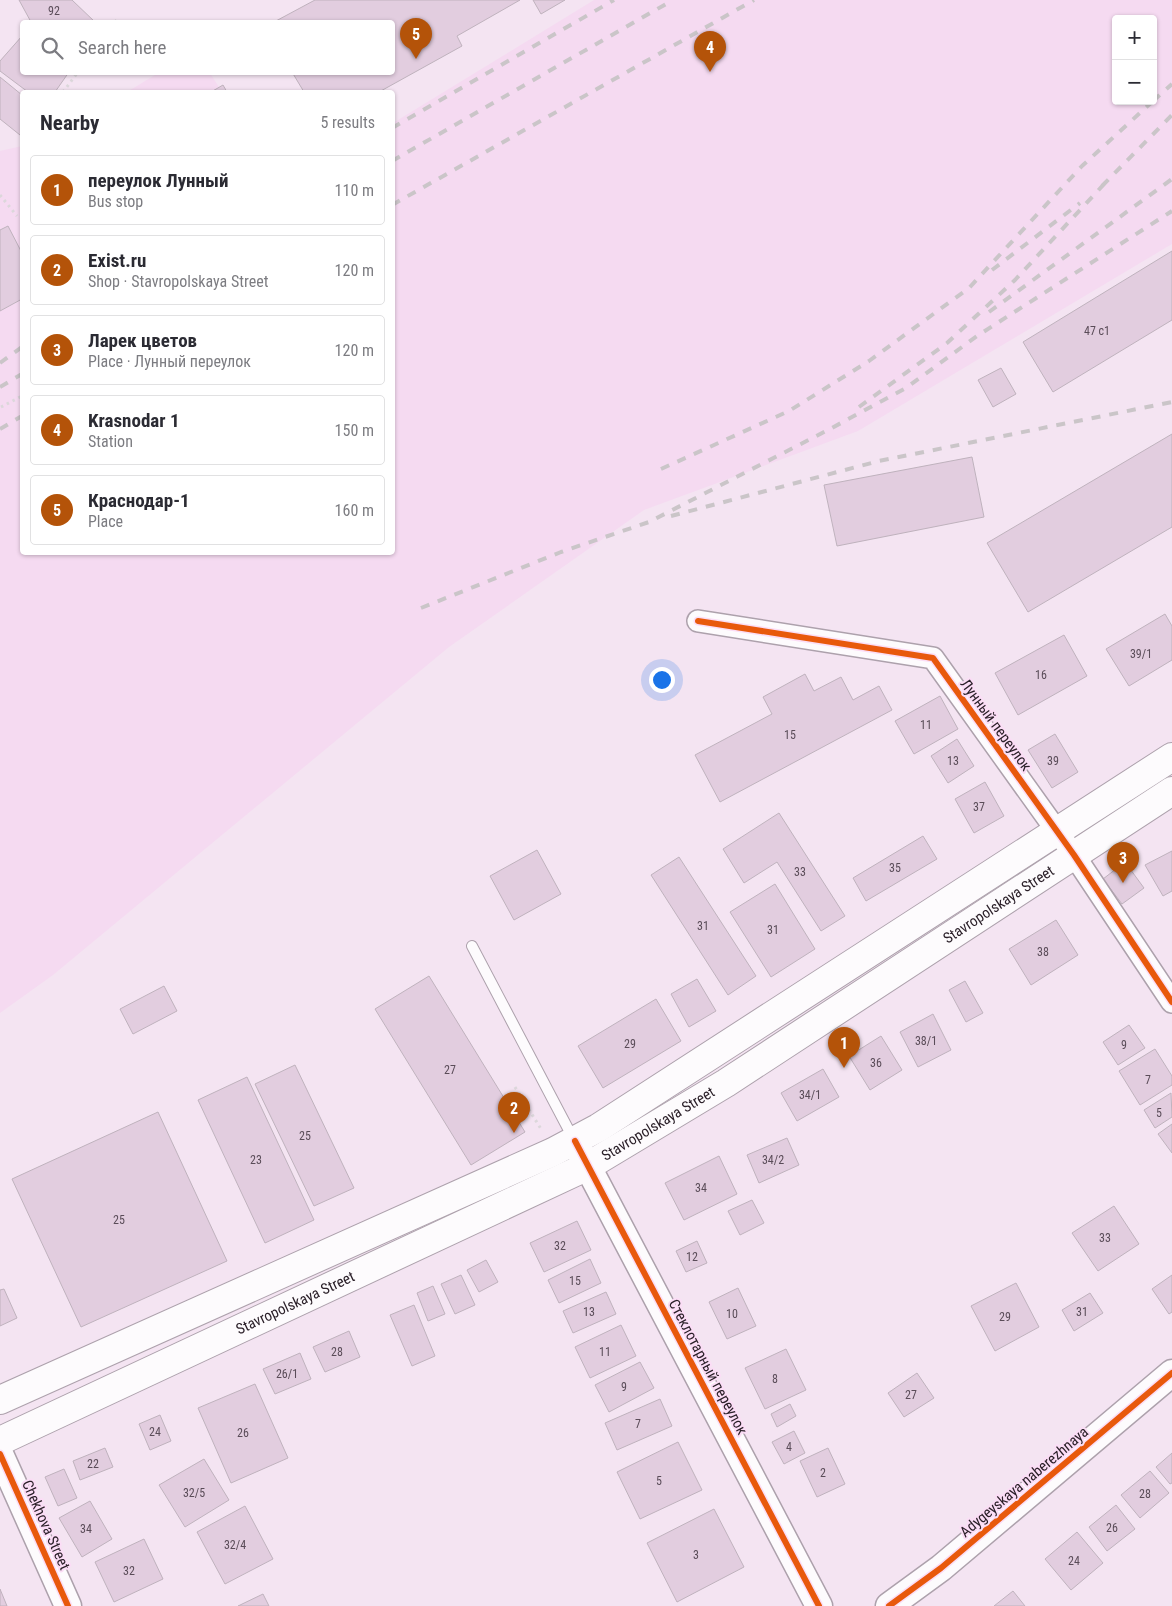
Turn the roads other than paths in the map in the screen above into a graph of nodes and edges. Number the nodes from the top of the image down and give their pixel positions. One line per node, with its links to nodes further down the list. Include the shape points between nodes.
1 (698, 621): 4 (street, Лунный переулок, via 933,658)
2 (1172, 757): 4 (main road, Stavropolskaya Street)
3 (1172, 791): 5 (main road, Stavropolskaya Street)
4 (1057, 832): 5 (street, Лунный переулок); 8 (main road, Stavropolskaya Street)
5 (1074, 855): 7 (street, Лунный переулок); 9 (main road, Stavropolskaya Street, via 726,1083)
6 (472, 946): 8 (lane)
7 (1172, 1002)
8 (575, 1141): 9 (street, Стеклотарный переулок); 11 (main road, Stavropolskaya Street)
9 (588, 1166): 12 (main road, Stavropolskaya Street); 15 (street, Стеклотарный переулок)
10 (1172, 1373): 16 (street, Adygeyskaya naberezhnaya, via 941,1568)
11 (0, 1400)
12 (0, 1441)
13 (0, 1454): 14 (street, Chekhova Street)
14 (68, 1606)
15 (819, 1606)
16 (889, 1606)

